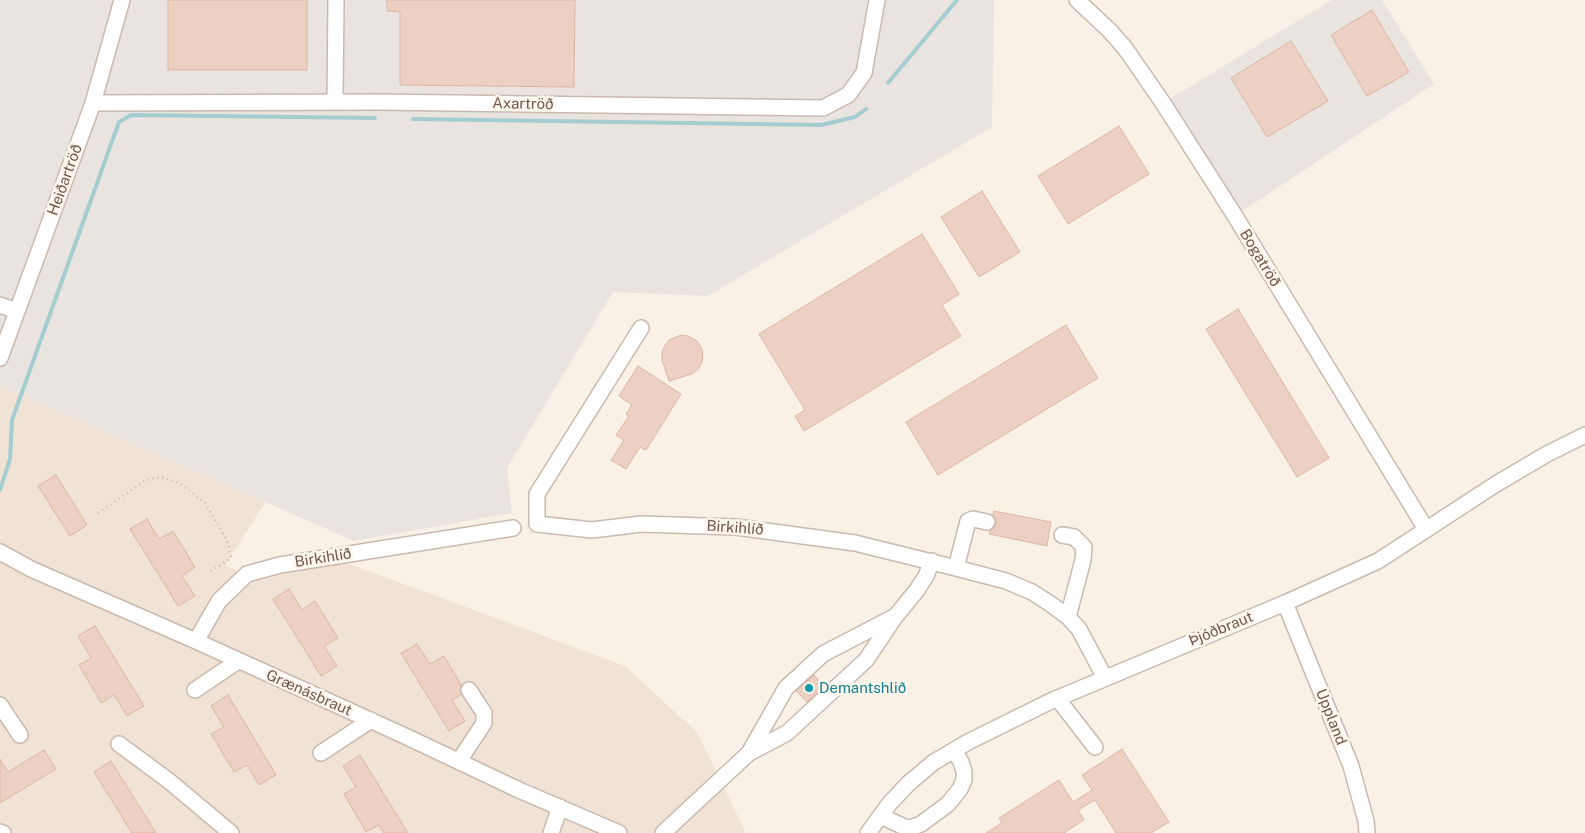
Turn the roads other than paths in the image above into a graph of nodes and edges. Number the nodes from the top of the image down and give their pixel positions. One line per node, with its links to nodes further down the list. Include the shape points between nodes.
1 (122, 0): 6 (street, Heiðartröð)
2 (336, 0): 5 (street)
3 (877, 0): 5 (street, Axartröð, via 864,73 848,95 823,108)
4 (1077, 0): 14 (street, Bogatröð, via 1125,48 1163,103)
5 (335, 102): 6 (street, Axartröð)
6 (93, 103): 8 (street, Heiðartröð)
7 (0, 305): 8 (street)
8 (17, 311): 10 (street, Heiðartröð)
9 (641, 328): 17 (street, Birkihlíð, via 537,494 536,524 592,530 641,524 736,527 855,543)
10 (0, 358)
11 (1585, 436): 14 (street, Þjóðbraut, via 1547,454)
12 (987, 522): 18 (street, via 968,521)
13 (513, 528): 22 (street, Birkihlíð, via 289,563 247,574 219,600)
14 (1426, 529): 19 (street, Þjóðbraut, via 1378,561)
15 (1062, 535): 21 (street, via 1074,538 1084,547)
16 (0, 552): 22 (street, Grænásbraut, via 31,569)
17 (932, 561): 18 (street, Birkihlíð); 20 (street, via 917,590)
18 (956, 568): 21 (street, Birkihlíð, via 1032,592)
19 (1285, 603): 24 (street, Þjóðbraut); 44 (street, Uppland, via 1351,766)
20 (895, 616): 35 (street, via 866,660 787,733); 35 (street, via 823,654 786,688)
21 (1068, 617): 24 (street, Birkihlíð, via 1079,629)
22 (196, 641): 23 (street, Grænásbraut)
23 (238, 661): 25 (street); 29 (street, Grænásbraut)
24 (1105, 678): 27 (street, Þjóðbraut)
25 (195, 690)
26 (469, 690): 36 (street, via 484,713 484,723)
27 (1057, 698): 32 (street); 33 (street, Þjóðbraut)
28 (0, 705): 30 (street)
29 (371, 720): 34 (street); 36 (street, Grænásbraut)
30 (20, 735)
31 (119, 744): 39 (street)
32 (1095, 747)
33 (954, 750): 38 (street, Þjóðbraut, via 908,783); 38 (street, via 964,771 964,780 948,804 913,827 907,828)
34 (322, 753)
35 (749, 753): 42 (street)
36 (459, 761): 37 (street, Grænásbraut)
37 (560, 807): 40 (street); 41 (street, Grænásbraut)
38 (881, 816): 43 (street, Þjóðbraut)
39 (231, 833)
40 (551, 833)
41 (619, 833)
42 (663, 833)
43 (868, 833)
44 (1367, 833)

